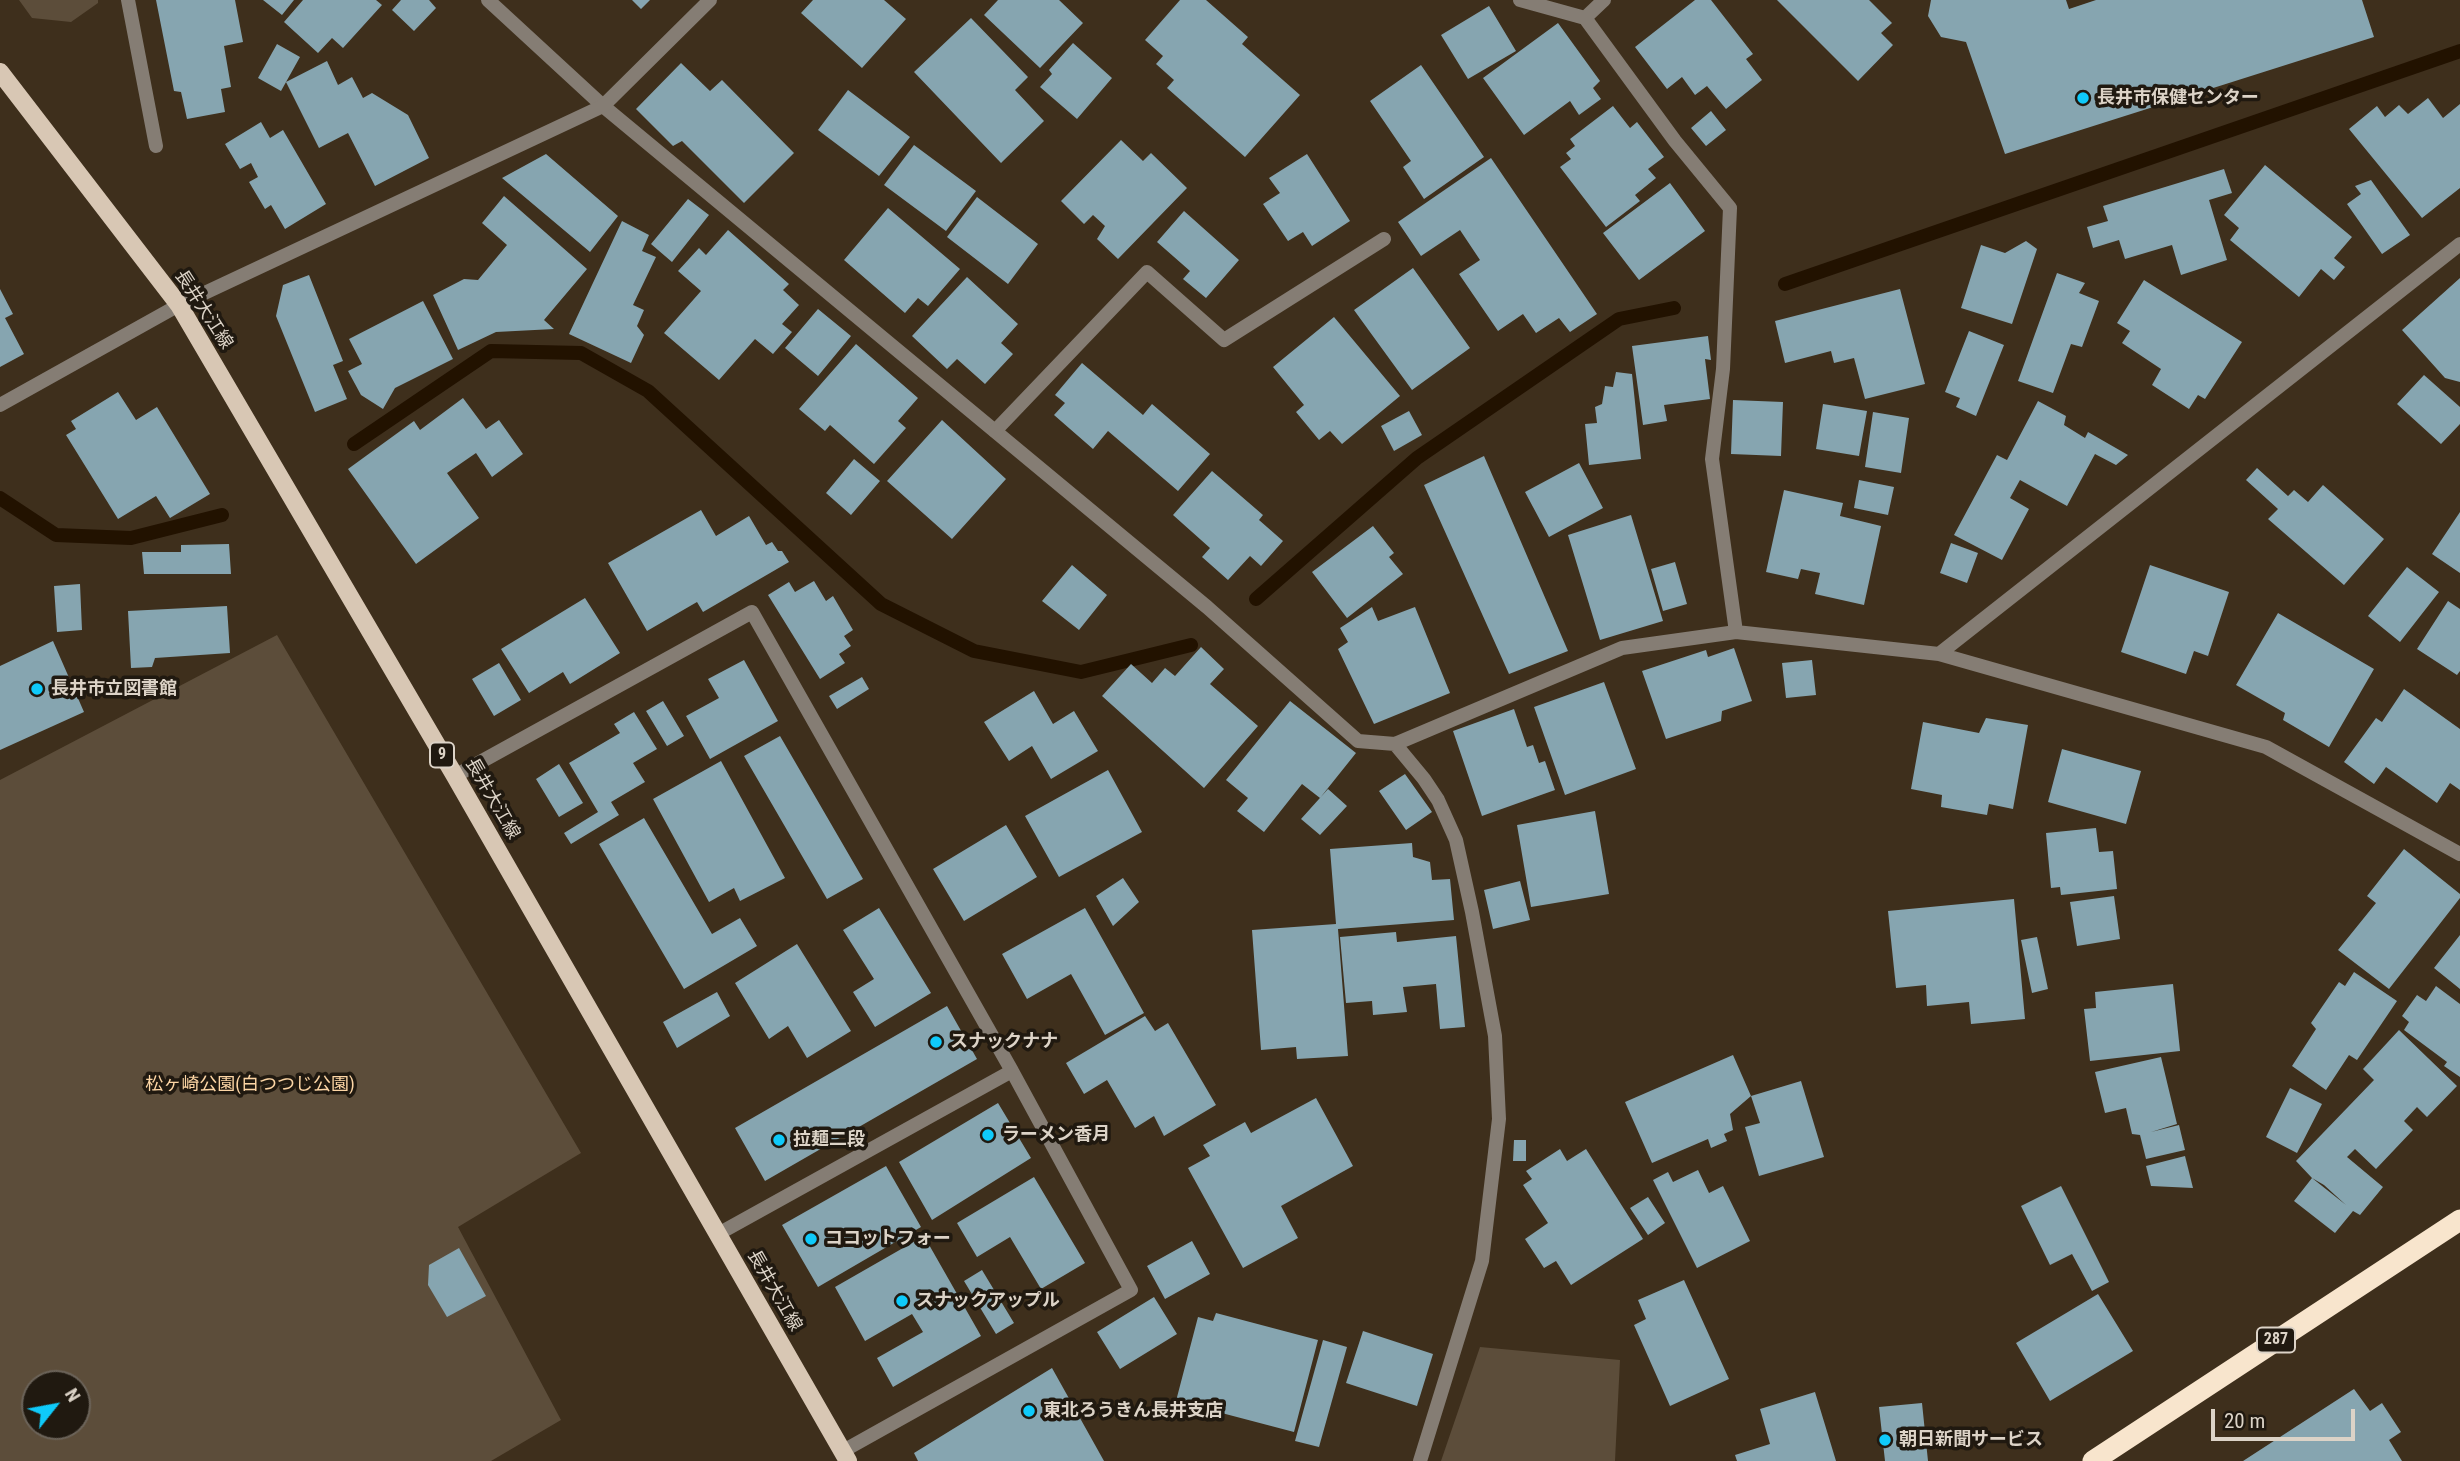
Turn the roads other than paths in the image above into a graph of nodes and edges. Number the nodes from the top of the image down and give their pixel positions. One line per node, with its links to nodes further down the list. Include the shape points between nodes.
1 (128, 0): 9 (street)
2 (488, 0): 8 (street)
3 (710, 0): 8 (street)
4 (1520, 0): 6 (street)
5 (1604, 0): 6 (street)
6 (1585, 18): 15 (street, via 1730,208 1723,369 1712,459)
7 (0, 72): 12 (main road, 長井大江線 / 9)
8 (603, 106): 12 (street); 14 (street)
9 (156, 146)
10 (1384, 239): 14 (street, via 1224,340 1147,272)
11 (2460, 244): 16 (street)
12 (179, 304): 13 (street); 18 (main road, 長井大江線 / 9)
13 (0, 405)
14 (995, 431): 17 (street, via 1207,607 1358,741)
15 (1736, 632): 16 (street); 17 (street, via 1622,648)
16 (1939, 654): 19 (street, via 2266,747)
17 (1395, 744): 24 (street, via 1438,800 1456,840 1495,1036 1499,1119 1482,1261)
18 (455, 776): 20 (street, via 752,612); 22 (main road, 長井大江線 / 9)
19 (2460, 854)
20 (1012, 1071): 22 (street); 23 (street, via 1131,1290)
21 (2460, 1220): 25 (highway, 287)
22 (718, 1234): 23 (main road, 長井大江線 / 9)
23 (845, 1456)
24 (1420, 1461)
25 (2093, 1461)

